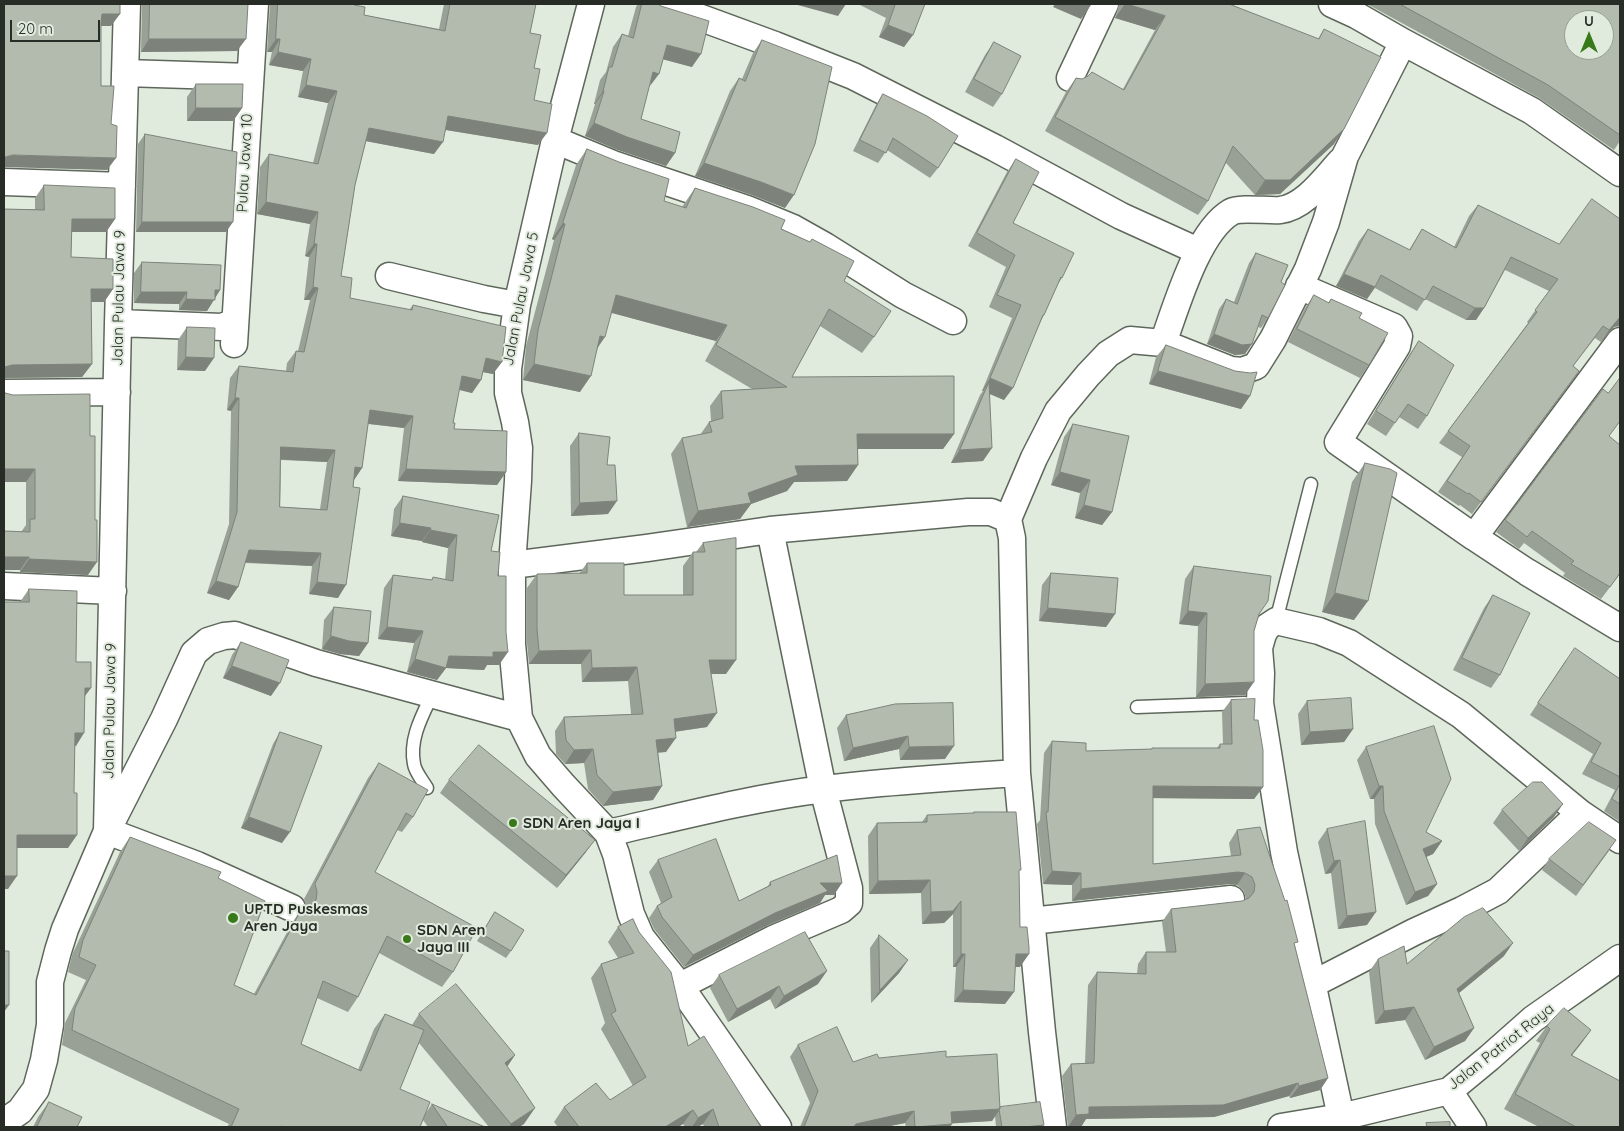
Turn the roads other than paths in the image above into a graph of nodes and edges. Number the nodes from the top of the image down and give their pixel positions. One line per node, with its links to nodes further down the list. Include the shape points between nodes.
1 (128, 4): 9 (street, Jalan Pulau Jawa 9)
2 (255, 4): 10 (street, Pulau Jawa 10)
3 (591, 4): 12 (street, Jalan Pulau Jawa 5)
4 (656, 4): 17 (street, via 775,45 852,76 1121,216)
5 (1105, 4): 11 (street)
6 (1332, 4): 7 (street)
7 (1360, 9): 8 (street)
8 (1403, 42): 13 (street); 14 (street, via 1532,111)
9 (125, 73): 10 (street); 16 (street, Jalan Pulau Jawa 9)
10 (250, 76): 22 (street, Pulau Jawa 10, via 234,333 222,327)
11 (1070, 78)
12 (555, 140): 20 (street, Jalan Pulau Jawa 5); 21 (street, via 793,228)
13 (1346, 156): 17 (street, via 1298,204 1282,210 1232,212 1215,226); 19 (street, via 1326,222)
14 (1620, 173)
15 (4, 182): 16 (street)
16 (122, 186): 22 (street, Jalan Pulau Jawa 9)
17 (1198, 251): 24 (street)
18 (389, 276): 20 (street)
19 (1299, 286): 24 (street, via 1256,366 1242,371 1231,370); 30 (street, via 1394,327 1399,336 1393,353 1338,442)
20 (517, 304): 31 (street, Jalan Pulau Jawa 5, via 508,369 508,393 519,448)
21 (952, 321)
22 (118, 323): 25 (street, Jalan Pulau Jawa 9)
23 (1620, 341): 30 (street)
24 (1163, 343): 28 (street, via 1130,340 1108,354 1088,375 1058,411)
25 (117, 392): 26 (street); 33 (street, Jalan Pulau Jawa 9)
26 (4, 393)
27 (1311, 484): 34 (lane)
28 (1008, 519): 29 (street, via 991,512 968,512); 40 (street, via 1012,538)
29 (770, 530): 31 (street); 42 (street)
30 (1474, 538): 35 (street)
31 (512, 565): 39 (street, Jalan Pulau Jawa 5, via 512,644)
32 (4, 586): 33 (street)
33 (113, 591): 44 (street, Jalan Pulau Jawa 9)
34 (1276, 621): 37 (street, via 1263,634 1259,648); 43 (street, via 1319,631 1349,643 1461,715)
35 (1620, 628)
36 (432, 695): 39 (street); 41 (lane, via 414,743 414,765); 44 (street, via 316,663 235,635 208,641 194,653)
37 (1260, 703): 38 (lane); 51 (street, via 1284,852)
38 (1137, 707)
39 (519, 718): 45 (street, via 538,756)
40 (1017, 773): 42 (street); 49 (street)
41 (428, 788)
42 (823, 789): 45 (street, via 766,798); 52 (street, via 849,888 849,903 841,910 773,939)
43 (1580, 813): 46 (street); 51 (street, via 1498,891)
44 (107, 831): 48 (street, via 197,865); 54 (street, via 58,951 50,982 50,1025 36,1089 20,1111)
45 (608, 833): 52 (street, via 631,914 641,936)
46 (1620, 840)
47 (1231, 900): 49 (street)
48 (292, 908)
49 (1031, 921): 57 (street)
50 (1620, 958): 53 (street, Jalan Patriot Raya, via 1533,1019)
51 (1313, 984): 55 (street)
52 (680, 986): 56 (street)
53 (1449, 1091): 55 (street, Jalan Patriot Raya); 59 (street)
54 (4, 1122)
55 (1342, 1122): 58 (street, Jalan Patriot Raya)
56 (778, 1127)
57 (1052, 1127)
58 (1281, 1127)
59 (1473, 1127)

